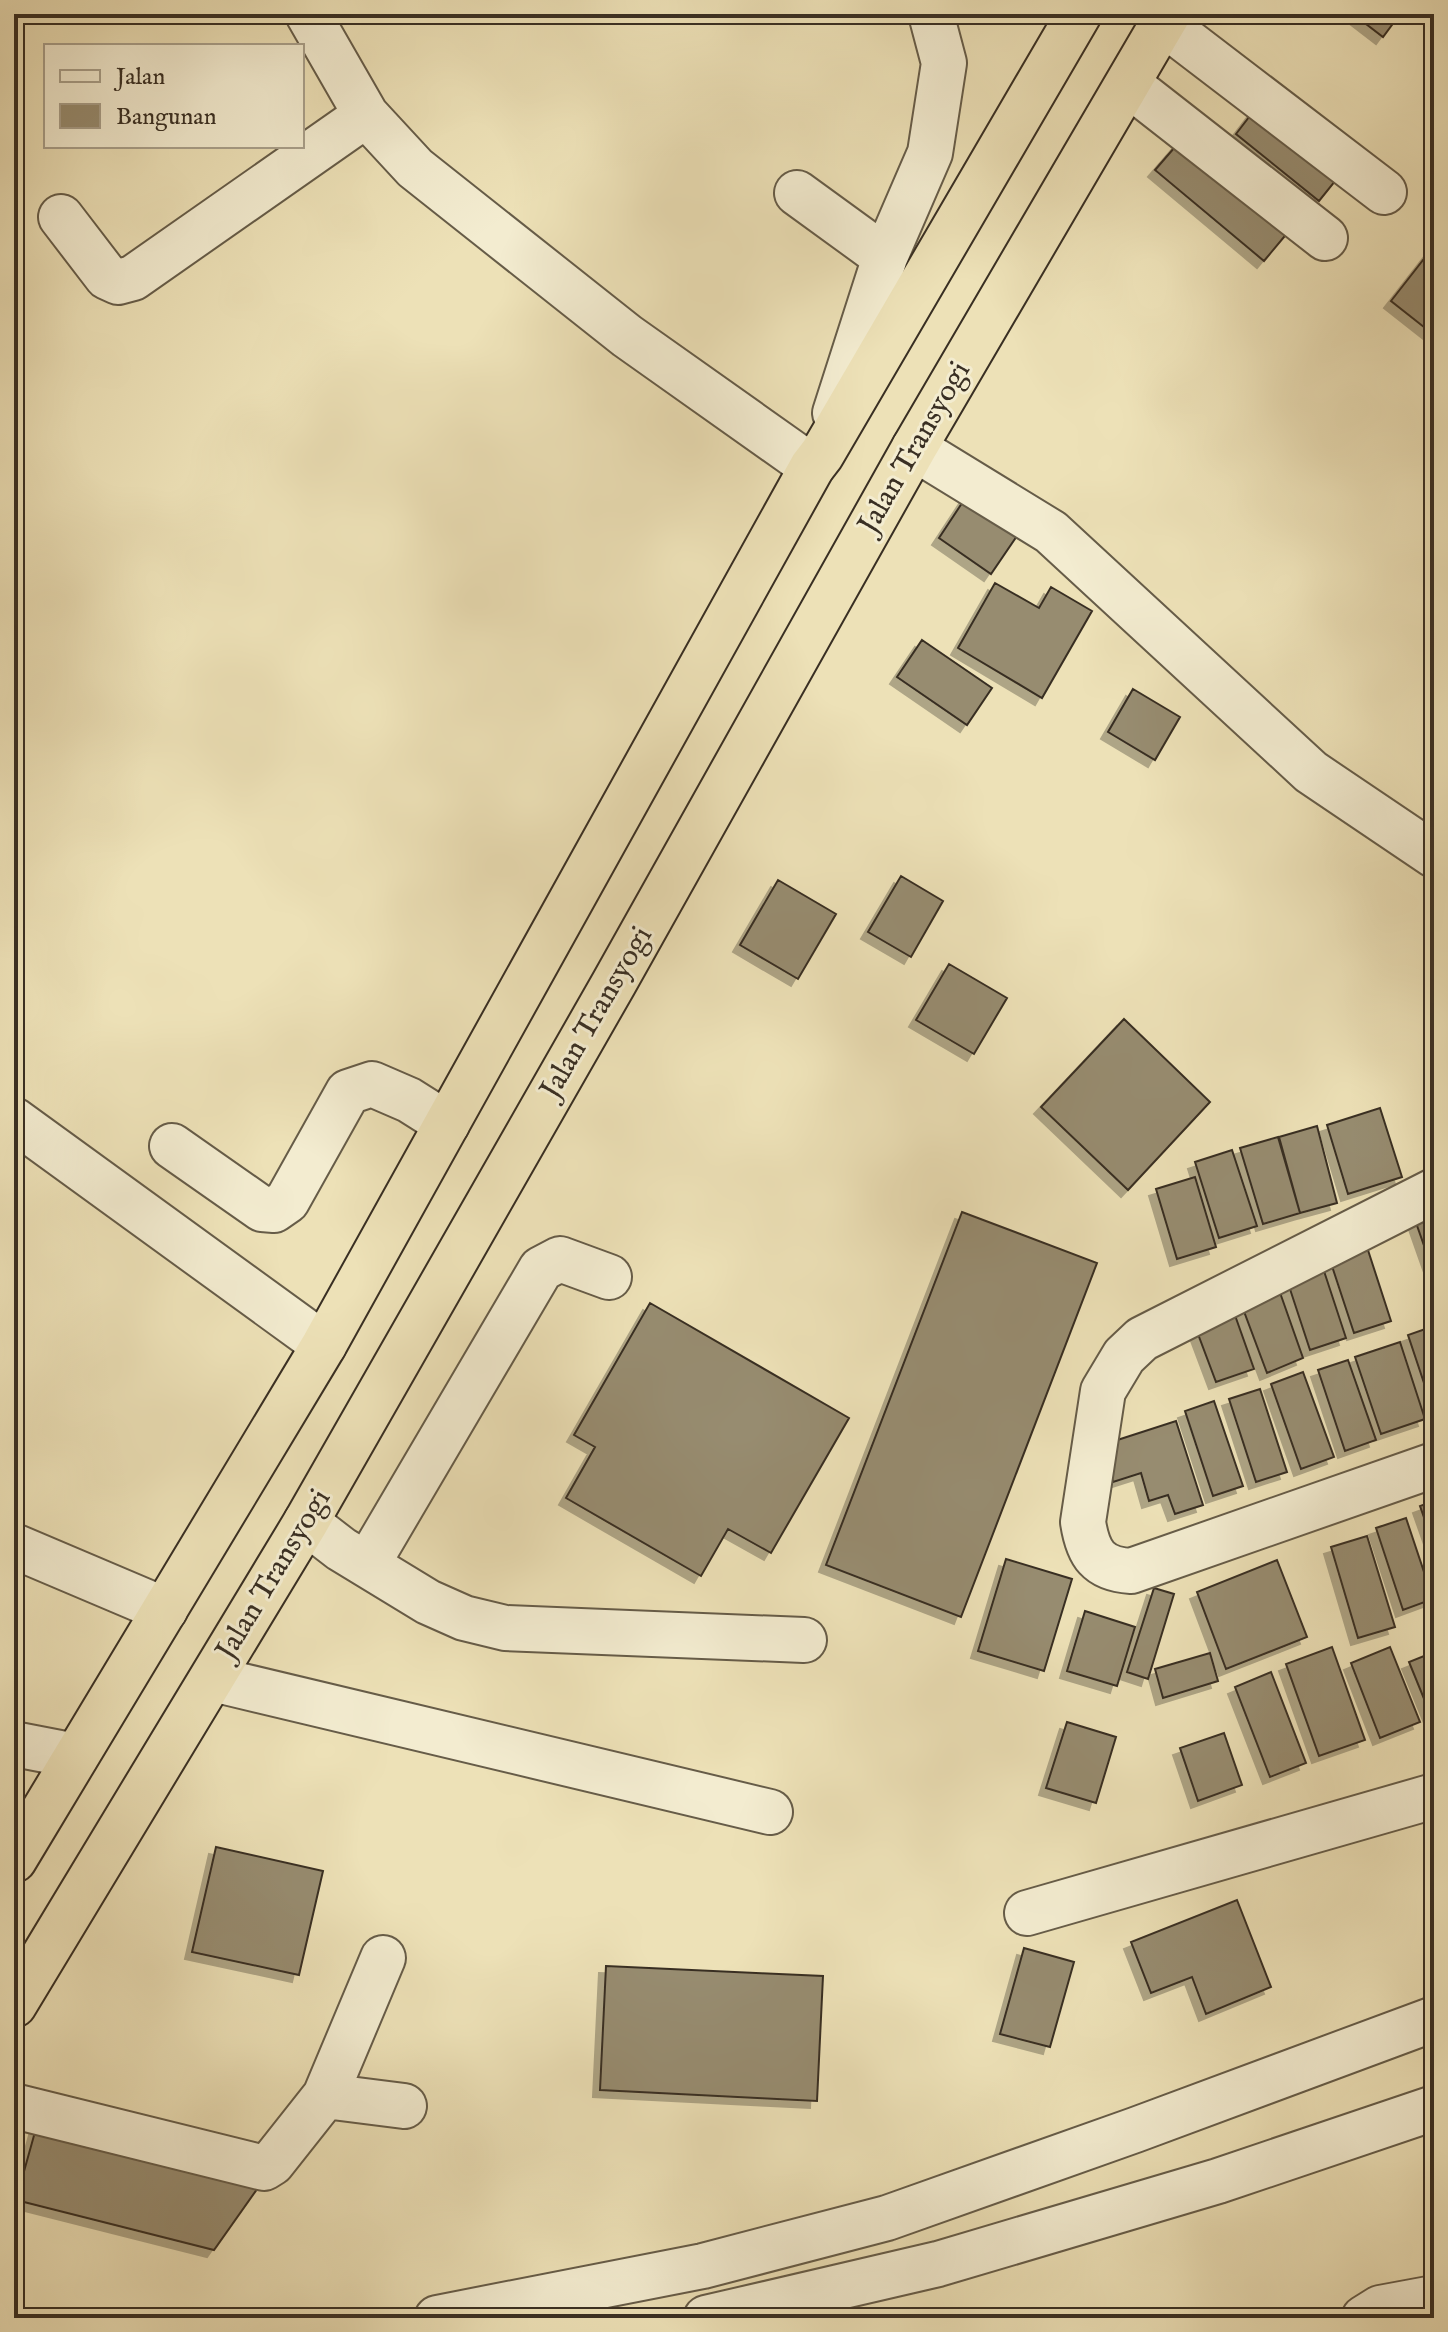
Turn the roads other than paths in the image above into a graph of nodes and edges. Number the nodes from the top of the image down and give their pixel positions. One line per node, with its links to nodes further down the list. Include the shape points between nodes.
1 (308, 14): 6 (street)
2 (931, 14): 11 (street, via 944,63 930,153)
3 (1079, 14): 13 (highway)
4 (1165, 18): 5 (highway, Jalan Transyogi); 7 (street)
5 (1128, 84): 10 (street); 12 (highway, Jalan Transyogi)
6 (366, 115): 9 (street, via 133,278 118,282 107,277); 13 (street, via 415,168 615,326)
7 (1384, 192)
8 (797, 193): 11 (street)
9 (61, 217)
10 (1325, 238)
11 (885, 257): 13 (street)
12 (914, 448): 14 (street, via 1051,532 1311,772); 22 (highway, Jalan Transyogi)
13 (817, 460): 16 (highway)
14 (1434, 855)
15 (14, 1120): 20 (street)
16 (447, 1124): 17 (street, via 372,1084 348,1092 287,1201 274,1210 262,1209); 20 (highway)
17 (172, 1146)
18 (1434, 1191): 21 (street, via 1142,1339 1124,1356 1103,1391 1085,1536 1109,1569 1131,1571)
19 (609, 1277): 24 (street, via 560,1259 541,1269)
20 (324, 1345): 25 (highway)
21 (1434, 1465)
22 (306, 1522): 24 (street); 27 (highway, Jalan Transyogi)
23 (14, 1546): 25 (street)
24 (368, 1563): 26 (street, via 428,1602 505,1628)
25 (165, 1610): 29 (highway)
26 (804, 1640)
27 (213, 1679): 31 (street); 34 (highway, Jalan Transyogi)
28 (14, 1744): 29 (street)
29 (76, 1756): 32 (highway)
30 (1434, 1796): 33 (street)
31 (770, 1812)
32 (14, 1860)
33 (1027, 1913)
34 (29, 1945): 36 (highway, Jalan Transyogi)
35 (383, 1958): 38 (street)
36 (14, 2005)
37 (1434, 2019): 43 (street, via 887,2218 703,2266)
38 (325, 2096): 39 (street, via 264,2168); 40 (street)
39 (14, 2106)
40 (404, 2106)
41 (1434, 2108): 44 (street, via 1218,2181 938,2264)
42 (1434, 2298): 45 (street, via 1380,2308)
43 (463, 2316)
44 (706, 2318)
45 (1364, 2318)

